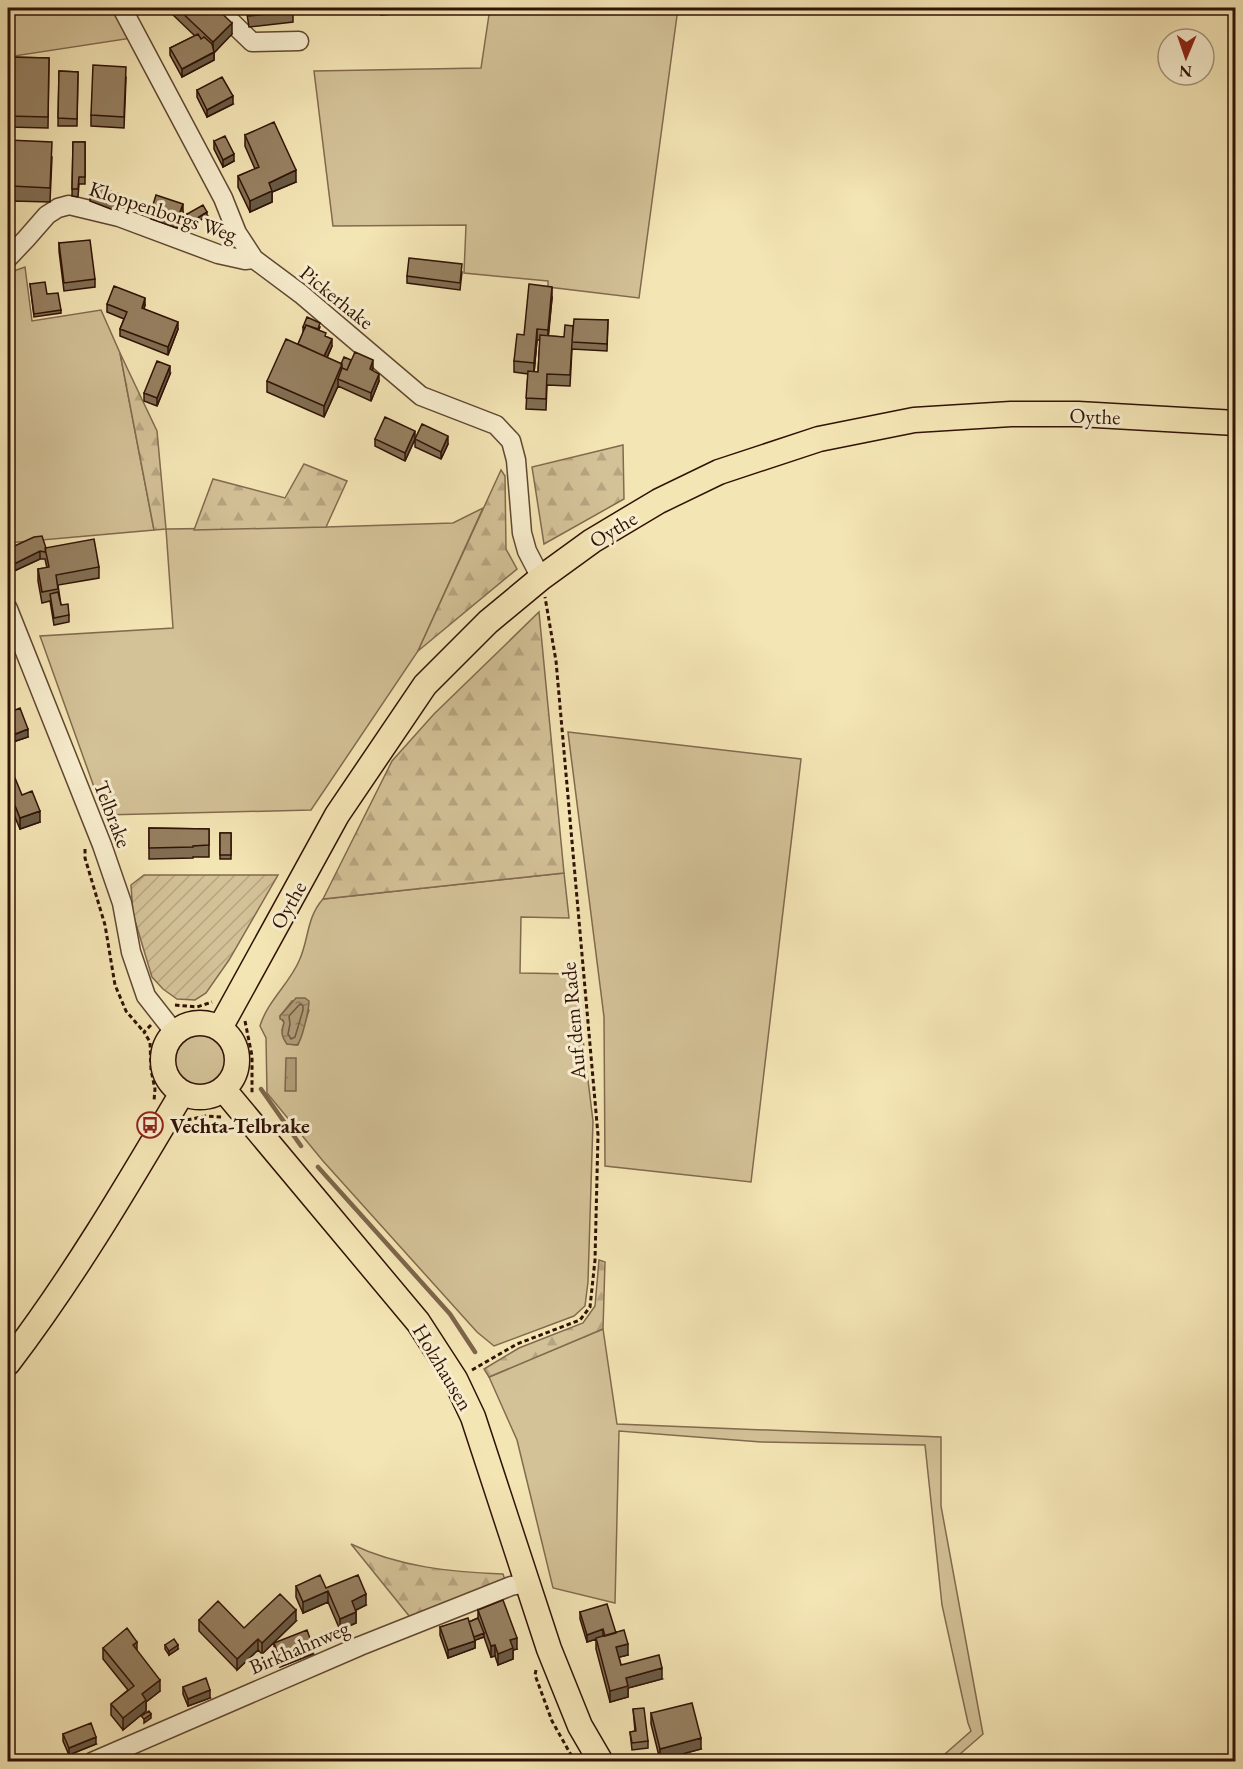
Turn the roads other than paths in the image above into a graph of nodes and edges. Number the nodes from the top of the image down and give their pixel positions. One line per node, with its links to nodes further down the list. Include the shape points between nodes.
1 (122, 8): 5 (street, Pickerhake)
2 (218, 8): 3 (street, via 252,42)
3 (299, 41)
4 (8, 258): 5 (street, Kloppenborgs Weg, via 47,214 69,205 119,217 218,254)
5 (254, 259): 7 (street, Pickerhake, via 421,396 496,425 511,441 522,532)
6 (1236, 423): 7 (main road, Oythe, via 1011,414 914,420 819,440 719,472 669,496 592,541)
7 (541, 578): 10 (main road, Oythe, via 488,622 425,685 337,815)
8 (8, 609): 9 (street, Telbrake, via 102,845 146,996)
9 (167, 1024): 10 (main road, via 197,1023); 12 (main road, via 163,1065 166,1076)
10 (220, 1028): 11 (main road, via 235,1046 238,1058 237,1070)
11 (224, 1090): 12 (main road, via 203,1097); 14 (main road, Holzhausen, via 418,1322 455,1379 473,1417)
12 (182, 1093): 13 (main road, via 88,1251)
13 (8, 1363)
14 (526, 1583): 15 (street, Birkhahnweg, via 360,1646); 16 (main road, Holzhausen, via 579,1726)
15 (93, 1761)
16 (601, 1761)

